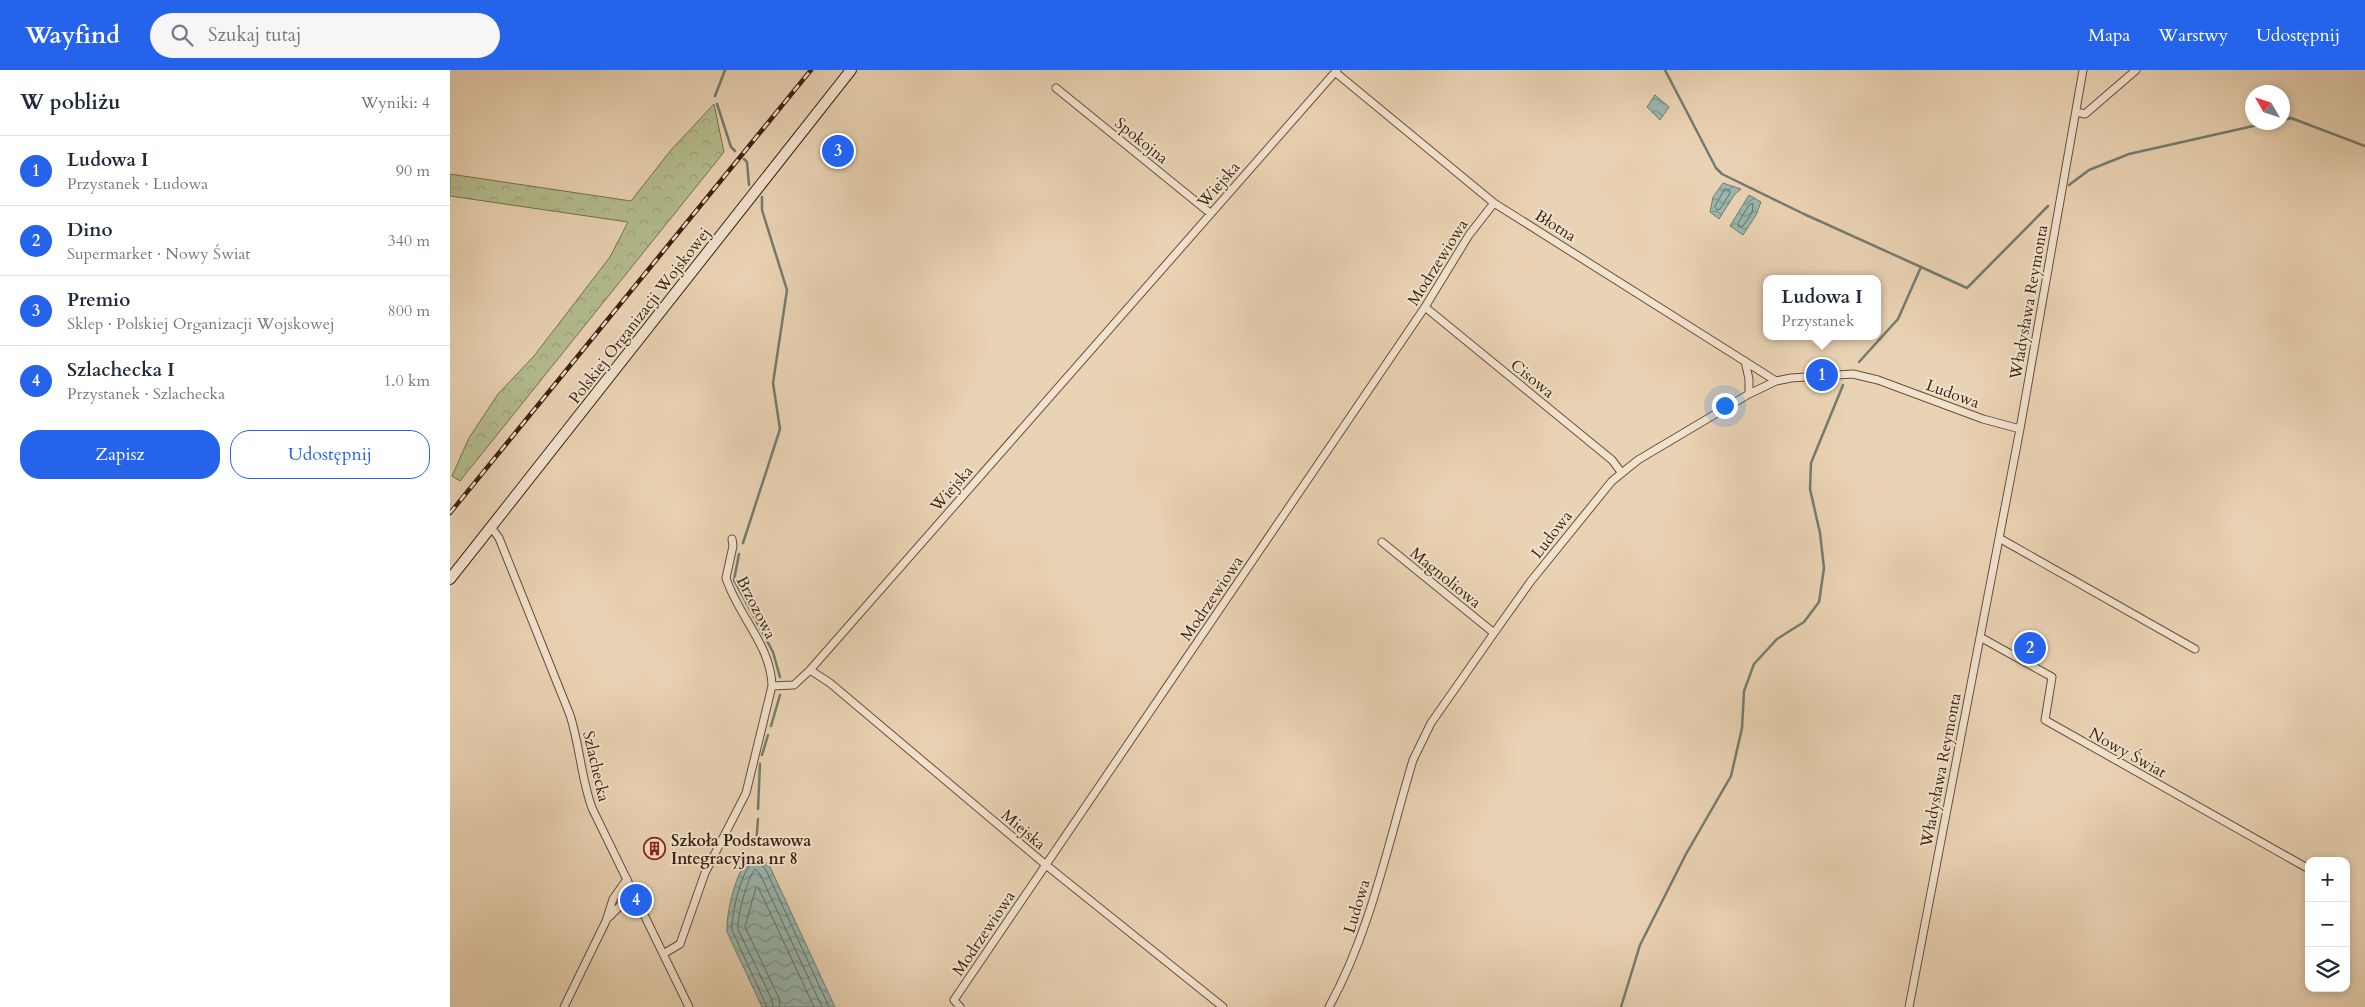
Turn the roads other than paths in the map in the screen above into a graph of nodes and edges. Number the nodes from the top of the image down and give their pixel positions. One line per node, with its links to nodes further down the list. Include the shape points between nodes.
1 (851, 70): 15 (main road, Polskiej Organizacji Wojskowej)
2 (2084, 70): 6 (street, Władysława Reymonta)
3 (2136, 70): 6 (street, via 2085,114)
4 (1336, 71): 7 (street, Błotna); 8 (street, Wiejska)
5 (1056, 88): 8 (street, Spokojna)
6 (2076, 112): 13 (street, Władysława Reymonta)
7 (1494, 203): 9 (street, Modrzewiowa, via 1469,235); 10 (street, Błotna)
8 (1210, 213): 23 (street, Wiejska)
9 (1425, 307): 14 (street, Cisowa, via 1612,460); 25 (street, Modrzewiowa)
10 (1745, 361): 11 (street, Błotna); 12 (street)
11 (1776, 381): 12 (street, Ludowa); 13 (street, Ludowa, via 1838,374 1859,375)
12 (1749, 394): 14 (street, Ludowa)
13 (2020, 429): 16 (street, Władysława Reymonta)
14 (1621, 472): 20 (street, Ludowa, via 1591,504)
15 (491, 527): 19 (main road, Polskiej Organizacji Wojskowej); 27 (street, Szlachecka, via 499,538 570,715 578,740 586,791)
16 (1999, 538): 21 (street, Władysława Reymonta); 22 (street)
17 (732, 539): 24 (street, Brzozowa, via 726,578 765,653 772,672)
18 (1382, 542): 20 (street, Magnoliowa)
19 (450, 579)
20 (1494, 633): 35 (street, Ludowa, via 1421,741 1363,930)
21 (1980, 637): 26 (street, Nowy Świat, via 2052,678 2044,720); 36 (street, Władysława Reymonta)
22 (2195, 649)
23 (810, 670): 24 (street, Wiejska, via 794,685); 25 (street, Miejska, via 830,683)
24 (772, 686): 30 (street, via 746,793 705,873 680,944)
25 (1046, 865): 33 (street, Modrzewiowa, via 954,1000); 34 (street, Miejska)
26 (2305, 867)
27 (626, 879): 28 (street, Szlachecka); 29 (street, via 613,899)
28 (633, 893): 29 (street); 30 (street, Szlachecka)
29 (606, 921): 31 (street)
30 (663, 954): 32 (street, Szlachecka)
31 (564, 1007)
32 (689, 1007)
33 (960, 1007)
34 (1223, 1007)
35 (1329, 1007)
36 (1909, 1007)

